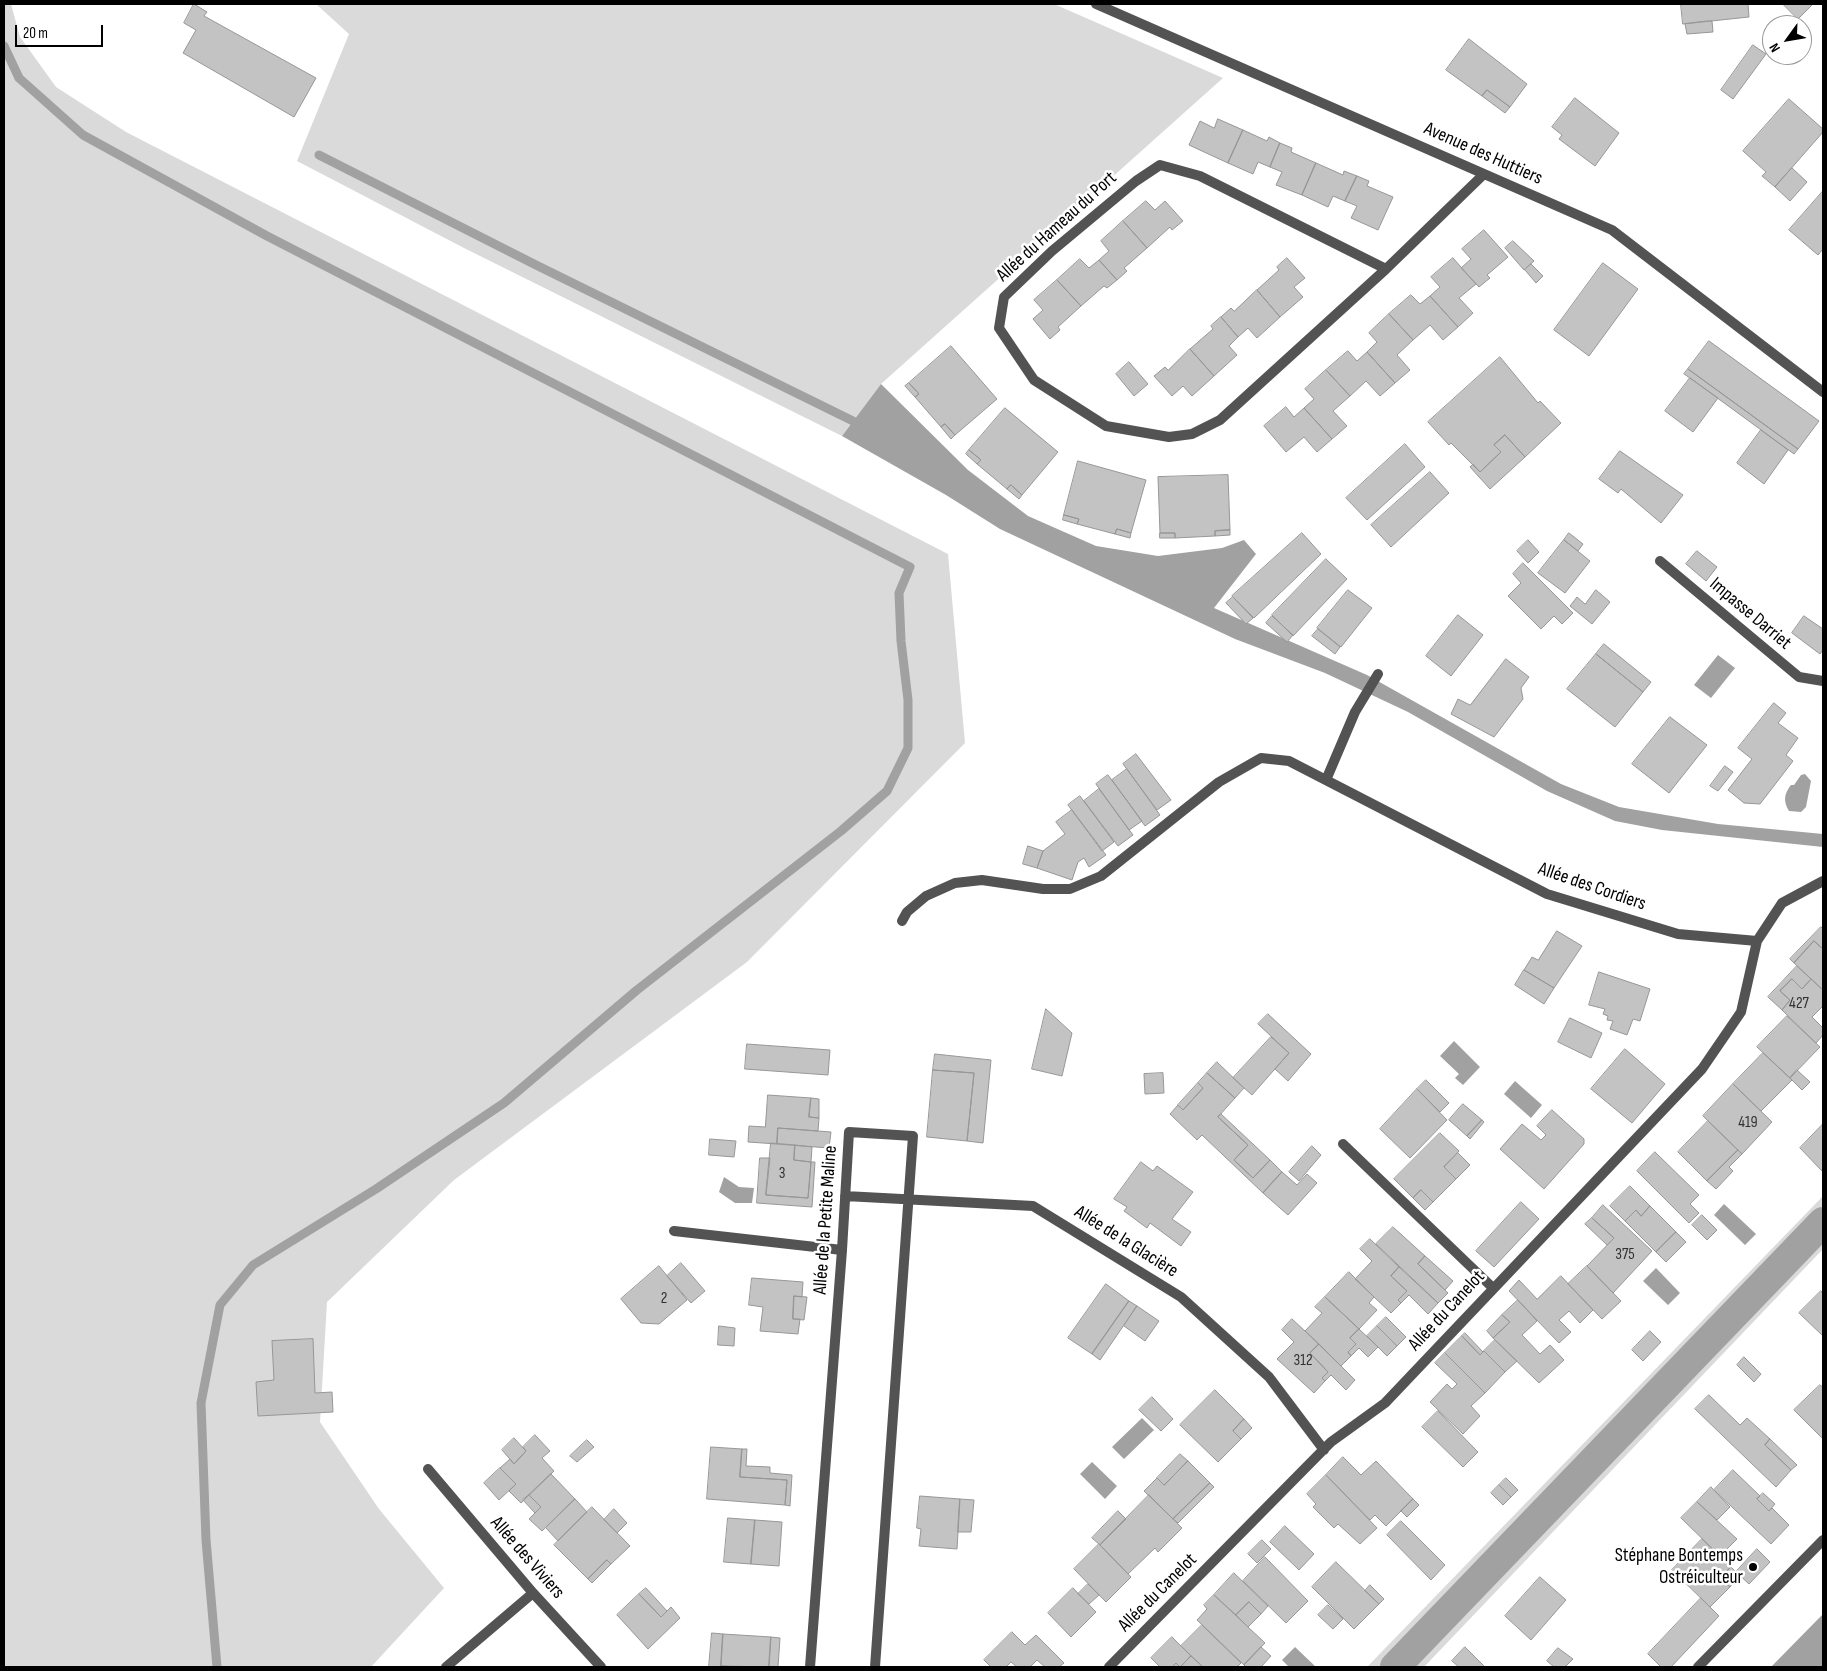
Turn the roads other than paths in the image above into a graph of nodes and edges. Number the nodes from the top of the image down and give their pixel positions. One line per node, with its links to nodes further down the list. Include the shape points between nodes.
1 (1096, 4): 2 (street, Avenue des Huttiers)
2 (1484, 174): 3 (street, Allée du Hameau du Port); 4 (street, Avenue des Huttiers, via 1612,230)
3 (1386, 269): 3 (street, Allée du Hameau du Port, via 1220,420 1192,434 1169,437 1106,426 1034,380 999,328 1004,297 1052,251 1136,181 1160,166 1200,176)
4 (1823, 392)
5 (1660, 561): 7 (street, Impasse Darriet, via 1799,677)
6 (1378, 674): 8 (street, via 1355,712)
7 (1823, 681)
8 (1326, 780): 10 (street, Allée des Cordiers, via 1289,761 1261,758 1228,777 1101,876 1070,889 1043,889 982,880 955,882 926,896 907,912); 11 (street, Allée des Cordiers, via 1547,894 1678,934)
9 (1823, 880): 11 (street, via 1782,903)
10 (902, 921)
11 (1757, 941): 17 (street, Allée du Canelot, via 1741,1012 1702,1068)
12 (1343, 1144): 17 (street)
13 (845, 1196): 14 (street, Allée de la Glacière); 14 (street, Allée de la Petite Maline, via 849,1132 913,1136); 16 (street, Allée de la Petite Maline)
14 (909, 1198): 18 (street, Allée de la Glacière, via 1034,1206 1181,1297 1269,1377); 25 (street, Allée de la Petite Maline)
15 (674, 1231): 16 (street)
16 (842, 1250): 24 (street, Allée de la Petite Maline)
17 (1492, 1288): 18 (street, Allée du Canelot, via 1385,1403)
18 (1324, 1450): 26 (street, Allée du Canelot)
19 (428, 1470): 21 (street, Allée des Viviers)
20 (1823, 1540): 27 (street)
21 (533, 1593): 22 (street); 23 (street, Allée des Viviers)
22 (446, 1667)
23 (601, 1667)
24 (810, 1667)
25 (874, 1667)
26 (1109, 1667)
27 (1698, 1667)

